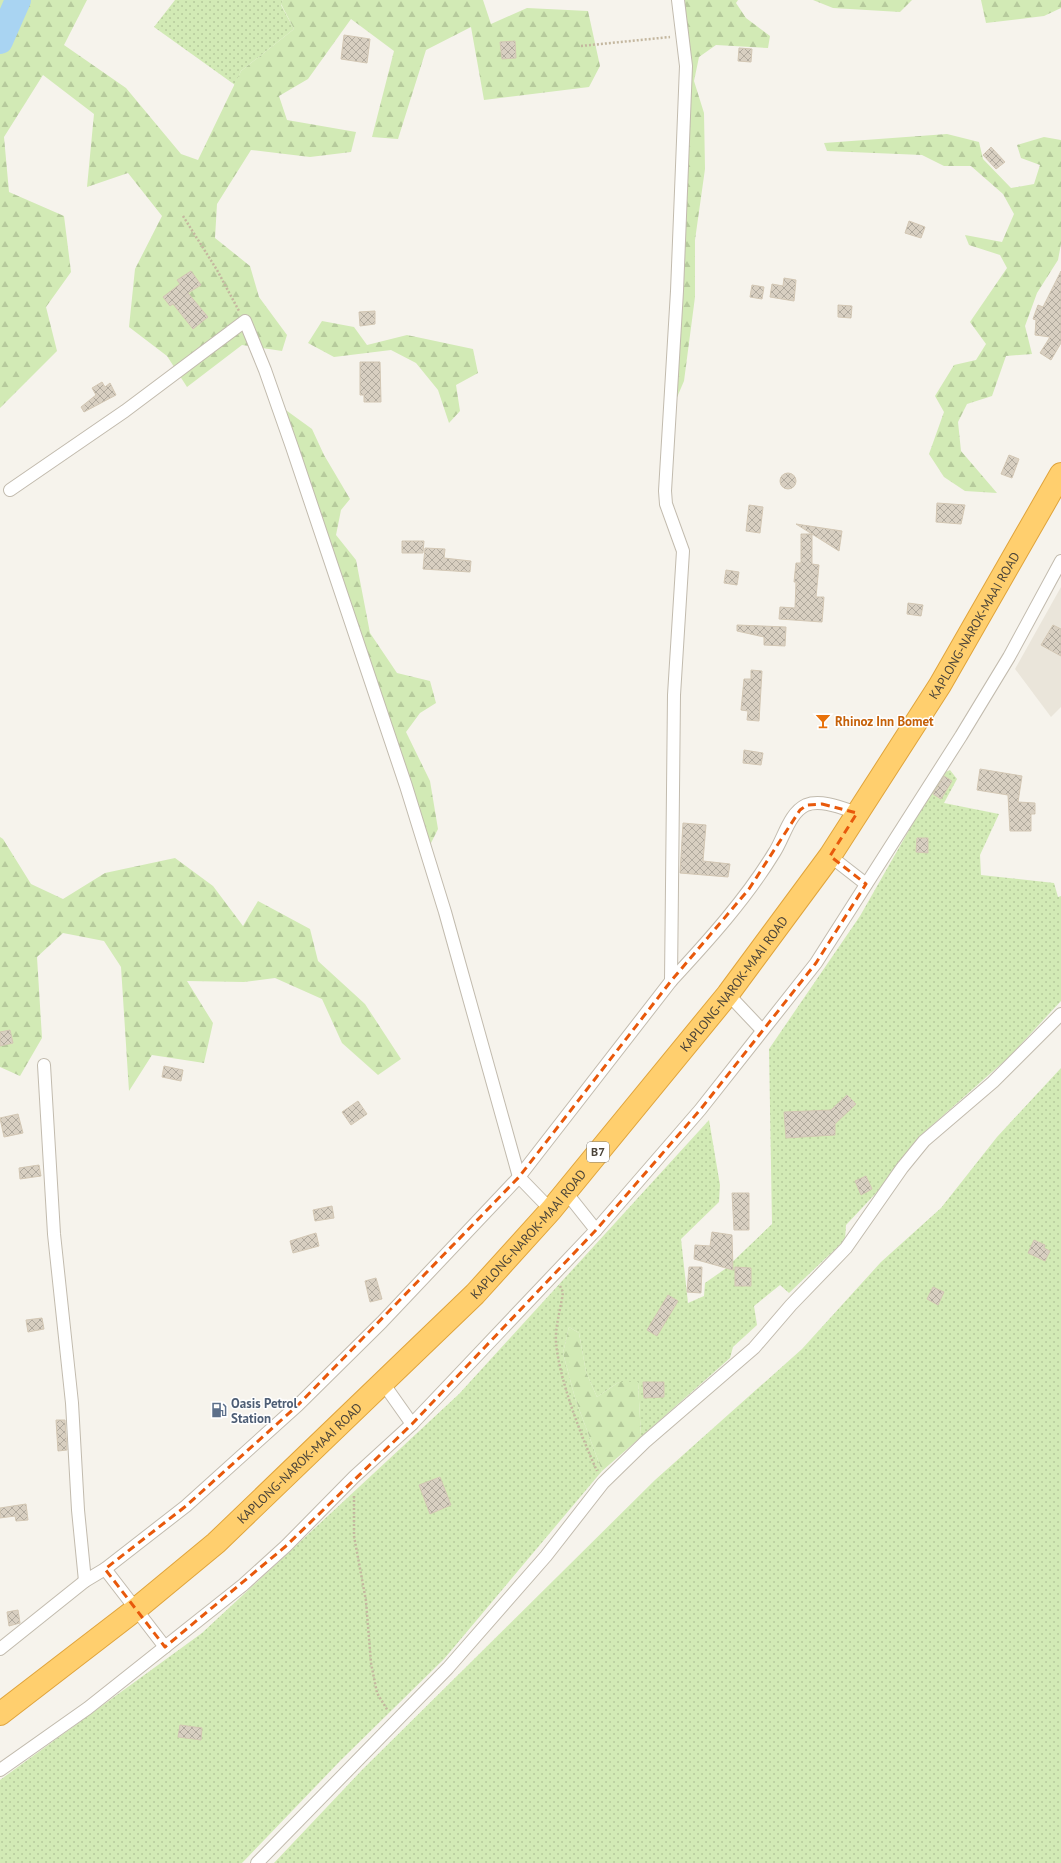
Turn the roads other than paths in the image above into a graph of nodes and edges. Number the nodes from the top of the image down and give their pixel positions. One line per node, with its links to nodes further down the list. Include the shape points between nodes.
1 (678, 0): 8 (street, via 686,66 677,290 665,491 666,504 683,551 674,695)
2 (1060, 482): 5 (highway, KAPLONG-NAROK-MAAI ROAD / B7, via 940,685)
3 (10, 490): 13 (street, via 125,411 244,320 287,433 406,786 445,912)
4 (1061, 561): 7 (street, via 1005,663 920,802)
5 (857, 813): 6 (highway, KAPLONG-NAROK-MAAI ROAD / B7); 8 (street, via 822,804 807,805 800,810 775,852 749,888 698,952)
6 (830, 856): 7 (street); 9 (highway, KAPLONG-NAROK-MAAI ROAD / B7)
7 (866, 884): 11 (street, via 816,963)
8 (671, 981): 13 (street)
9 (728, 994): 11 (street); 14 (highway, KAPLONG-NAROK-MAAI ROAD / B7)
10 (1061, 1014): 26 (street, via 993,1082 924,1141 846,1248 754,1348 645,1442 603,1483 546,1556 448,1668)
11 (762, 1030): 16 (street, via 700,1110)
12 (44, 1065): 20 (street, via 54,1234 72,1403)
13 (519, 1177): 15 (street); 19 (street, via 382,1322 298,1405 186,1506)
14 (565, 1191): 15 (highway, KAPLONG-NAROK-MAAI ROAD / B7); 16 (street)
15 (551, 1210): 17 (highway, KAPLONG-NAROK-MAAI ROAD / B7, via 475,1294)
16 (596, 1230): 18 (street)
17 (382, 1383): 18 (street); 21 (highway, KAPLONG-NAROK-MAAI ROAD / B7, via 222,1538)
18 (412, 1424): 22 (street, via 354,1477 281,1550)
19 (104, 1569): 20 (street); 21 (street)
20 (85, 1581): 23 (street)
21 (135, 1610): 22 (street); 24 (highway, KAPLONG-NAROK-MAAI ROAD / B7)
22 (165, 1647): 25 (street, via 88,1708)
23 (0, 1649)
24 (0, 1714)
25 (0, 1770)
26 (257, 1863)

